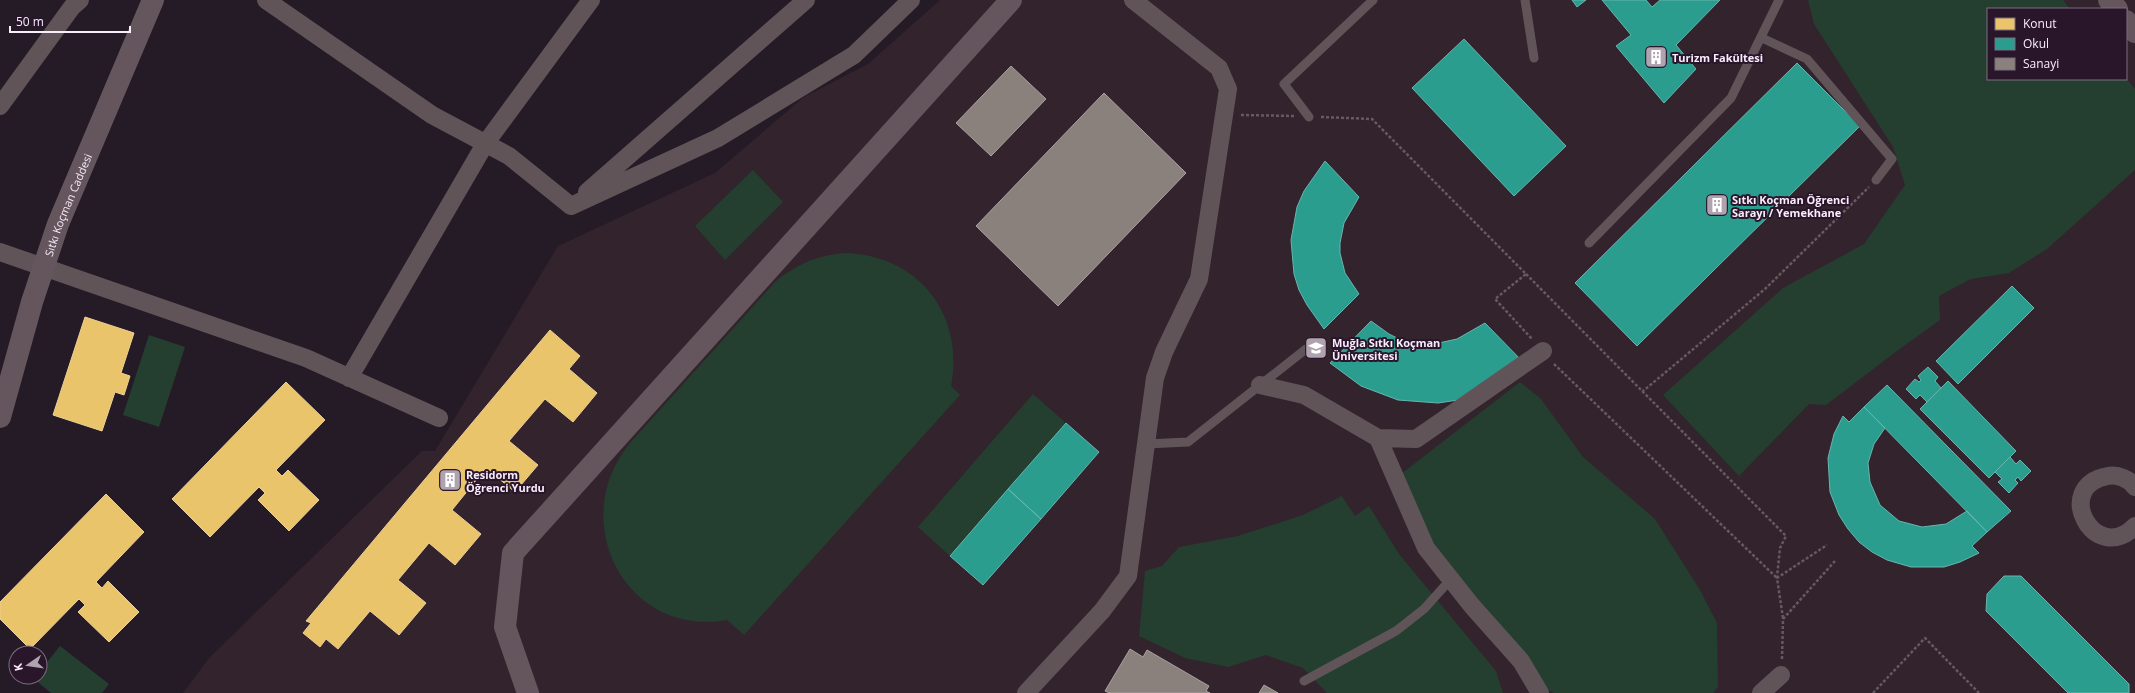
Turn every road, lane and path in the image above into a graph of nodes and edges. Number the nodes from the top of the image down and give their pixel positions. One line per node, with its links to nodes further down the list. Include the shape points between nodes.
1 (80, 0): 18 (street, via 72,7)
2 (153, 0): 26 (street, Sıtkı Koçman Caddesi, via 58,224)
3 (266, 0): 21 (street, via 432,115)
4 (591, 0): 21 (street)
5 (806, 0): 23 (street)
6 (911, 0): 23 (street, via 854,55 718,138)
7 (1012, 0): 44 (street, via 513,553)
8 (1133, 0): 36 (street, via 1219,68 1228,89 1199,279 1164,352 1155,378)
9 (1373, 0): 20 (lane, via 1284,84)
10 (1525, 0): 17 (lane)
11 (1779, 0): 16 (lane)
12 (2109, 0): 13 (street)
13 (2115, 8)
14 (2127, 22): 15 (street)
15 (2135, 32)
16 (1762, 38): 22 (lane, via 1808,59 1892,159); 24 (lane, via 1731,98)
17 (1534, 58)
18 (0, 106)
19 (1239, 115): 20 (path)
20 (1309, 117): 27 (path, via 1372,119)
21 (485, 144): 23 (street, via 509,156); 30 (street)
22 (1876, 180): 32 (path, via 1765,289)
23 (571, 206)
24 (1588, 243)
25 (0, 252): 26 (street)
26 (44, 267): 30 (street, via 306,358); 33 (street, Sıtkı Koçman Caddesi)
27 (1526, 274): 29 (path, via 1496,299); 32 (path)
28 (1306, 349): 31 (lane)
29 (1543, 351): 35 (street, via 1416,439); 41 (path)
30 (349, 378): 34 (street)
31 (1260, 385): 35 (street, via 1304,395); 36 (lane, via 1188,442)
32 (1642, 392): 41 (path, via 1786,536 1780,548)
33 (0, 417)
34 (439, 418)
35 (1378, 438): 42 (street, via 1426,548)
36 (1146, 444): 49 (street, via 1128,576 1102,611)
37 (2134, 484): 38 (street, via 2112,475 2096,479 2085,490 2081,500 2081,511 2090,529 2108,537 2118,537)
38 (2135, 526)
39 (1827, 545): 41 (path)
40 (1835, 561): 43 (path)
41 (1777, 578): 43 (path)
42 (1451, 579): 46 (lane, via 1424,608 1396,632); 50 (street, via 1521,661)
43 (1783, 619): 45 (path)
44 (505, 627): 47 (street); 48 (street)
45 (1781, 675): 51 (street)
46 (1304, 681)
47 (528, 693)
48 (545, 693)
49 (1026, 693)
50 (1540, 693)
51 (1761, 693)
52 (1873, 693): 53 (path, via 1925,638)
53 (1979, 693)

